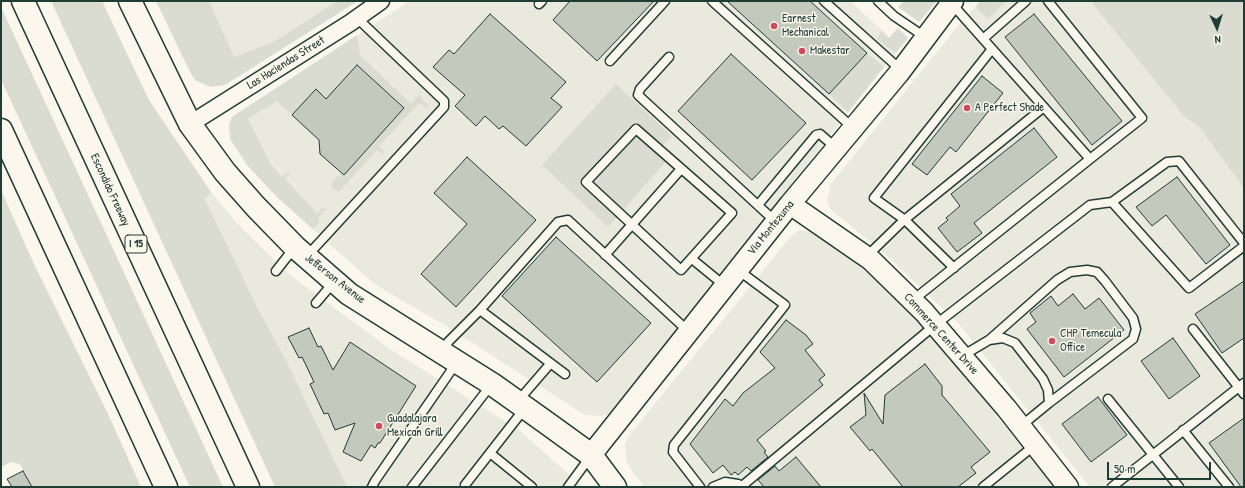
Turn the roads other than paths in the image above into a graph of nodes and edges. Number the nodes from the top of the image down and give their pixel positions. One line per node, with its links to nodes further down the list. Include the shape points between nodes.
1 (23, 1): 67 (main road, Escondido Freeway / I 15)
2 (130, 1): 19 (main road, Jefferson Avenue)
3 (381, 1): 11 (street, Las Haciendas Street)
4 (664, 1): 16 (lane)
5 (712, 1): 20 (lane)
6 (824, 1): 17 (lane)
7 (878, 1): 12 (lane, via 894,16)
8 (1026, 1): 13 (lane)
9 (1048, 1): 23 (lane, via 1142,118)
10 (952, 2): 12 (street, Via Montezuma); 13 (lane)
11 (357, 18): 19 (street, Las Haciendas Street); 32 (lane, via 444,101 444,107)
12 (926, 38): 17 (street, Via Montezuma)
13 (983, 39): 14 (lane)
14 (992, 49): 18 (lane); 28 (lane, via 874,198)
15 (669, 57): 27 (lane, via 640,89 638,95)
16 (610, 61)
17 (901, 70): 20 (street, Via Montezuma)
18 (1044, 107): 23 (lane); 28 (lane)
19 (190, 124): 32 (main road, Jefferson Avenue, via 256,208)
20 (853, 128): 22 (street, Via Montezuma)
21 (1, 130): 66 (main road)
22 (836, 148): 26 (street, Via Montezuma); 27 (lane, via 820,134 816,135)
23 (1090, 159): 36 (lane)
24 (680, 168): 30 (lane); 30 (lane, via 636,129 586,182); 35 (lane, via 732,213)
25 (1112, 202): 31 (lane, via 1189,288); 31 (lane, via 1167,162 1178,161); 44 (lane, via 1090,205)
26 (790, 204): 29 (street, Via Montezuma); 34 (street, Commerce Center Drive)
27 (758, 205): 29 (lane)
28 (906, 220): 34 (lane); 36 (lane)
29 (776, 222): 37 (street, Via Montezuma)
30 (631, 224): 33 (lane); 35 (lane, via 681,270)
31 (1244, 245)
32 (301, 252): 38 (lane); 39 (main road, Jefferson Avenue)
33 (605, 255): 43 (lane, via 568,220 558,222); 46 (lane)
34 (866, 257): 41 (street, Commerce Center Drive)
35 (692, 259): 40 (lane)
36 (954, 268): 41 (lane)
37 (738, 270): 40 (street, Via Montezuma); 73 (lane, via 785,305 674,445 673,452)
38 (276, 271)
39 (335, 281): 42 (lane); 49 (main road, Jefferson Avenue, via 350,294)
40 (725, 286): 46 (street, Via Montezuma)
41 (913, 301): 44 (street, Commerce Center Drive)
42 (316, 303)
43 (480, 310): 49 (lane, via 448,342); 50 (lane)
44 (935, 325): 48 (street, Commerce Center Drive); 65 (lane)
45 (1193, 329): 53 (lane)
46 (689, 332): 62 (street, Via Montezuma)
47 (989, 340): 48 (lane); 56 (lane, via 1003,338 1015,343 1043,379 1048,390); 56 (lane, via 1057,280 1070,272 1097,272 1133,318 1136,328 1133,339)
48 (962, 356): 58 (street, Commerce Center Drive)
49 (451, 358): 52 (main road, Jefferson Avenue); 68 (lane)
50 (550, 364): 51 (lane); 57 (lane)
51 (565, 374)
52 (492, 384): 57 (main road, Jefferson Avenue); 69 (lane)
53 (1241, 385): 54 (lane); 59 (lane)
54 (1244, 394)
55 (1108, 399): 63 (lane)
56 (1049, 403): 58 (lane)
57 (521, 405): 61 (lane); 62 (main road, Jefferson Avenue)
58 (1021, 427): 60 (street, Commerce Center Drive)
59 (1183, 430): 63 (lane); 79 (lane)
60 (1035, 445): 75 (lane); 76 (street, Commerce Center Drive)
61 (490, 453): 64 (lane); 70 (lane)
62 (591, 455): 71 (lane); 72 (main road, Jefferson Avenue)
63 (1153, 455): 77 (lane); 78 (lane)
64 (465, 485)
65 (743, 486): 74 (lane, via 725,482)
66 (166, 487)
67 (248, 487)
68 (372, 487)
69 (412, 487)
70 (532, 487)
71 (568, 487)
72 (615, 487)
73 (700, 487)
74 (713, 487)
75 (983, 487)
76 (1068, 487)
77 (1112, 487)
78 (1179, 487)
79 (1229, 487)

